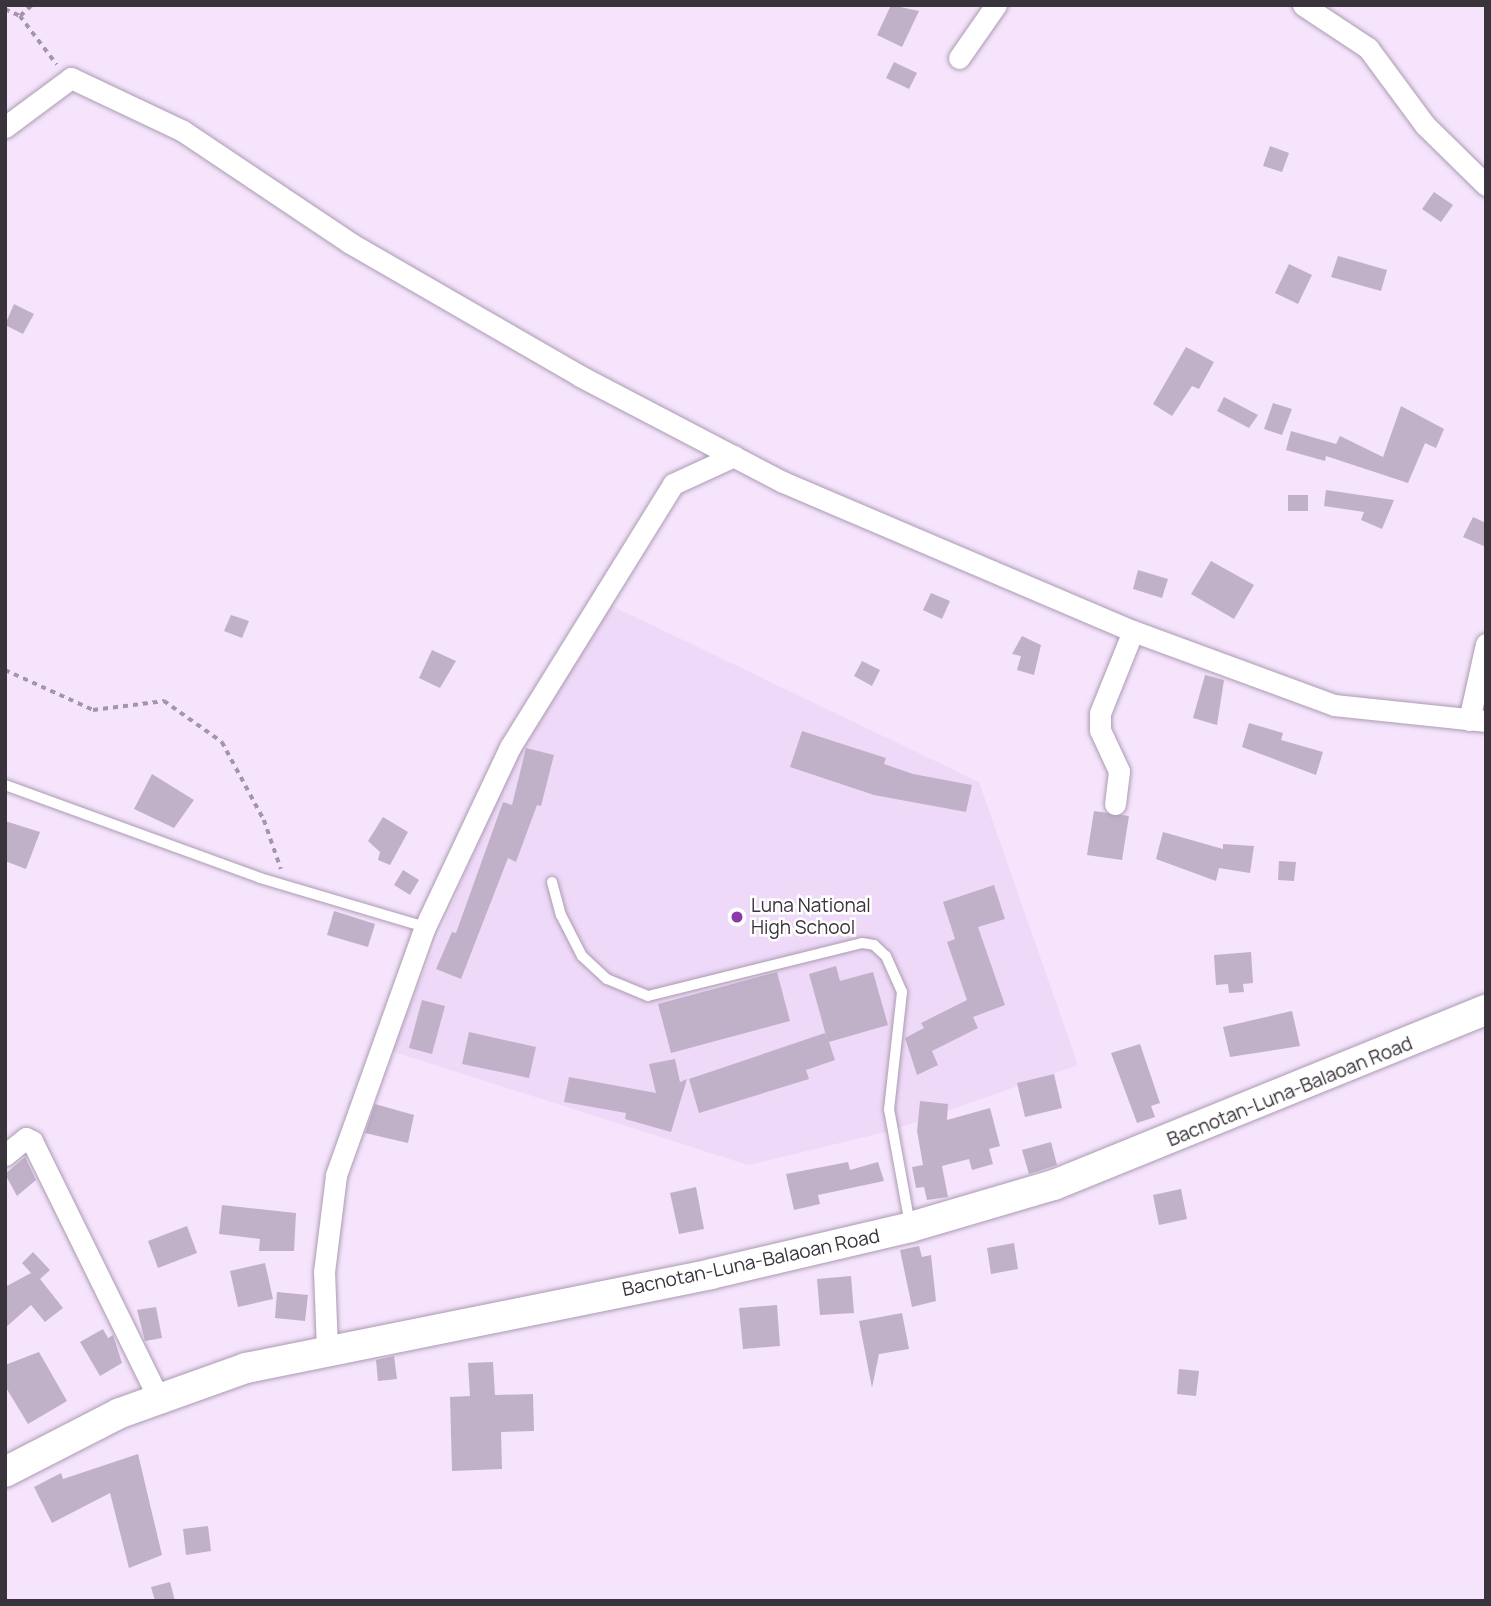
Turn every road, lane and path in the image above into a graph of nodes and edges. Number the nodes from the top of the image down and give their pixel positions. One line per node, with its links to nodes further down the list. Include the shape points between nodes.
1 (32, 5): 5 (path)
2 (996, 5): 6 (street)
3 (1303, 5): 9 (street, via 1368,48 1425,125)
4 (5, 9): 5 (path)
5 (20, 16): 7 (path, via 43,52)
6 (959, 58)
7 (71, 78): 8 (street); 10 (street, via 183,131 350,243 580,376)
8 (5, 127)
9 (1486, 185)
10 (734, 456): 11 (street); 19 (street, via 673,484 510,747)
11 (1133, 631): 14 (street, via 1352,710); 16 (street, via 1100,713 1101,730 1119,771)
12 (1486, 644): 14 (street)
13 (5, 670): 18 (path, via 93,710 164,701 222,742 264,820)
14 (1477, 720)
15 (5, 785): 18 (lane)
16 (1115, 804)
17 (552, 882): 22 (lane, via 561,915 582,956 607,979 648,996 862,943 874,944 886,956 902,992 889,1109)
18 (288, 887): 19 (lane)
19 (425, 927): 23 (street, via 336,1175 324,1272)
20 (1486, 1010): 22 (main road, Bacnotan-Luna-Balaoan Road, via 1054,1185)
21 (5, 1155): 24 (street, via 26,1138 32,1141)
22 (911, 1227): 23 (main road, Bacnotan-Luna-Balaoan Road, via 711,1273)
23 (327, 1349): 24 (main road, Bacnotan-Luna-Balaoan Road, via 246,1368)
24 (159, 1399): 25 (main road, Bacnotan-Luna-Balaoan Road)
25 (5, 1472)

